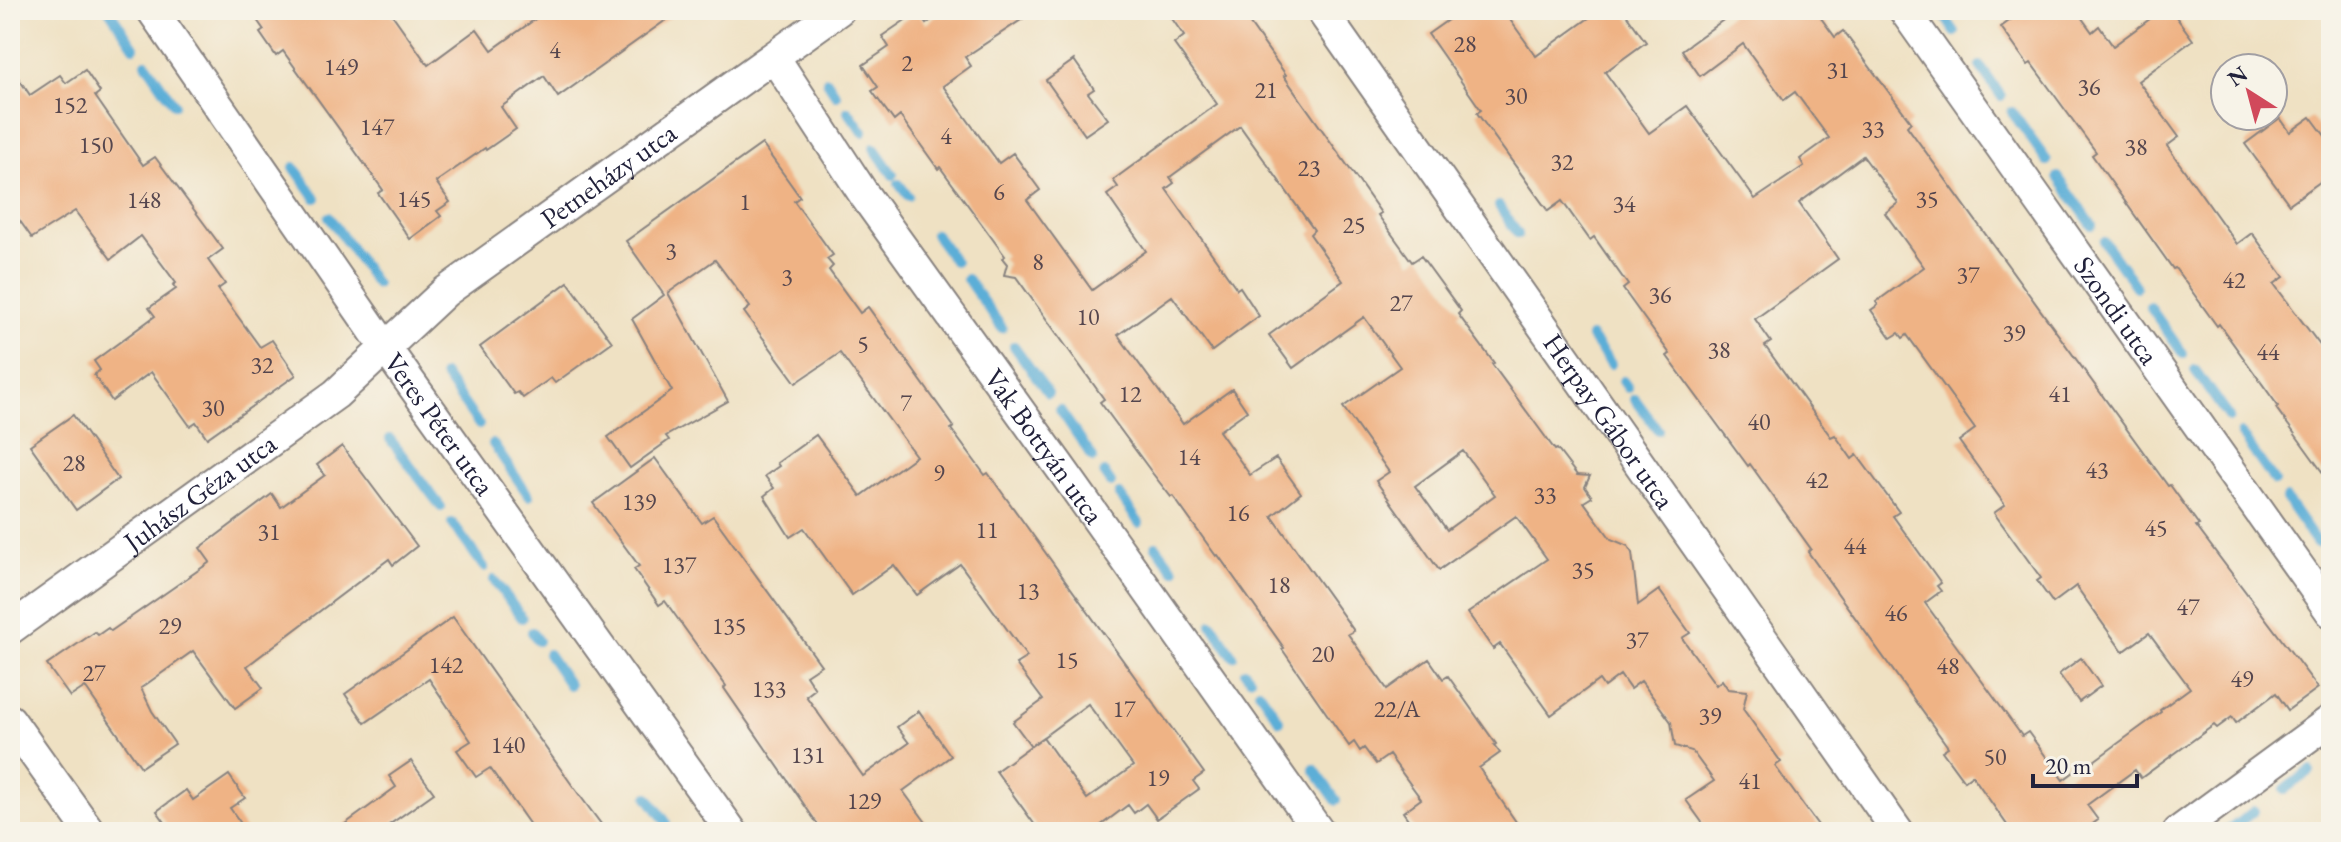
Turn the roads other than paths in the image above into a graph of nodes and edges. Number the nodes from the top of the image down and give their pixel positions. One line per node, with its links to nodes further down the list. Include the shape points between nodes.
1 (152, 10): 6 (street, Veres Péter utca)
2 (839, 10): 5 (street, Petneházy utca)
3 (1321, 10): 14 (street, Herpay Gábor utca)
4 (1904, 10): 7 (street, Szondi utca)
5 (774, 57): 6 (street, Petneházy utca, via 445,292); 13 (street, Vak Bottyán utca, via 879,217)
6 (385, 347): 8 (street, Juhász Géza utca, via 336,394); 12 (street, Veres Péter utca)
7 (2331, 612)
8 (10, 629)
9 (10, 720): 11 (street)
10 (2331, 720): 15 (street)
11 (90, 832)
12 (732, 832)
13 (1319, 832)
14 (1898, 832)
15 (2178, 832)

